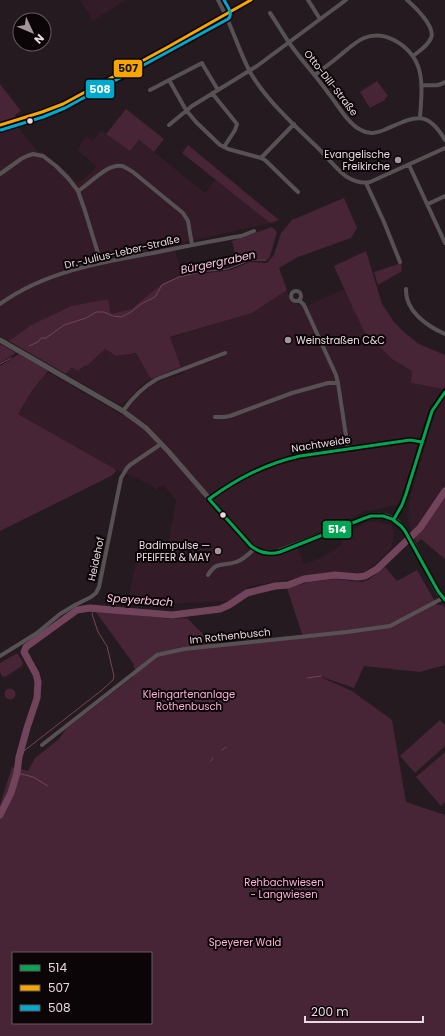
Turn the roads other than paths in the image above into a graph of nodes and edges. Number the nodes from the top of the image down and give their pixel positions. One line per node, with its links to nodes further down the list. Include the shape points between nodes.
1 (218, 0): 7 (street)
2 (251, 0): 7 (street)
3 (308, 0): 8 (street)
4 (346, 0): 8 (street)
5 (407, 0): 10 (street, via 432,31 428,43)
6 (270, 13): 9 (street, Otto-Dill-Straße)
7 (226, 14): 11 (street); 22 (street, via 63,104)
8 (320, 19): 9 (street)
9 (289, 43): 11 (street); 12 (street, Otto-Dill-Straße)
10 (413, 56): 12 (street, via 392,39 372,36 360,40); 15 (street, via 419,68)
11 (250, 71): 17 (street); 21 (street, via 266,94)
12 (315, 75): 20 (street, Otto-Dill-Straße, via 350,121 364,132 375,133 406,120)
13 (169, 80): 16 (street); 17 (street, via 202,63); 19 (street)
14 (445, 82): 15 (street, via 435,86)
15 (422, 85): 20 (street)
16 (150, 90)
17 (218, 90): 18 (street)
18 (212, 93): 19 (street); 25 (street, via 237,124)
19 (186, 110): 23 (street); 25 (street)
20 (420, 118): 24 (street, via 435,126)
21 (294, 124): 27 (street); 30 (street, via 344,174 358,182)
22 (0, 125)
23 (169, 125)
24 (445, 140)
25 (224, 147): 27 (street)
26 (445, 148): 28 (street)
27 (261, 158): 32 (street)
28 (409, 165): 30 (street); 34 (street)
29 (0, 174): 31 (street, via 28,156 43,156 56,166)
30 (366, 183): 38 (street)
31 (78, 191): 37 (street, via 110,168 122,166 183,213 188,221); 39 (street)
32 (298, 192)
33 (445, 196): 34 (street)
34 (428, 204): 36 (street)
35 (254, 231): 37 (street, Dr.-Julius-Leber-Straße)
36 (445, 243)
37 (192, 245): 39 (street, Dr.-Julius-Leber-Straße)
38 (400, 262)
39 (100, 263): 42 (street, Dr.-Julius-Leber-Straße, via 34,285)
40 (406, 289): 43 (street, via 406,297 416,315 430,327)
41 (299, 300): 46 (street, via 304,305)
42 (0, 304)
43 (445, 334)
44 (0, 340): 48 (street)
45 (225, 353): 48 (street, via 150,383)
46 (338, 383): 49 (street, via 328,383 292,393 230,416); 52 (street)
47 (445, 392): 50 (street, via 432,411)
48 (123, 411): 51 (street, via 146,428)
49 (215, 416)
50 (422, 442): 52 (street, Nachtweide, via 410,440); 54 (street, via 406,494)
51 (161, 444): 53 (street); 58 (street, Heidehof, via 130,465 121,478 96,593 75,604 37,633)
52 (348, 449): 53 (street, Nachtweide, via 295,457 270,464 254,470)
53 (209, 499): 55 (street)
54 (394, 519): 55 (street, via 382,515 365,518 274,553); 57 (street, via 408,535)
55 (254, 549): 56 (street, via 236,562 217,566)
56 (208, 575)
57 (444, 599): 59 (street, Im Rothenbusch, via 390,626 184,649 157,655)
58 (0, 656)
59 (42, 745)

